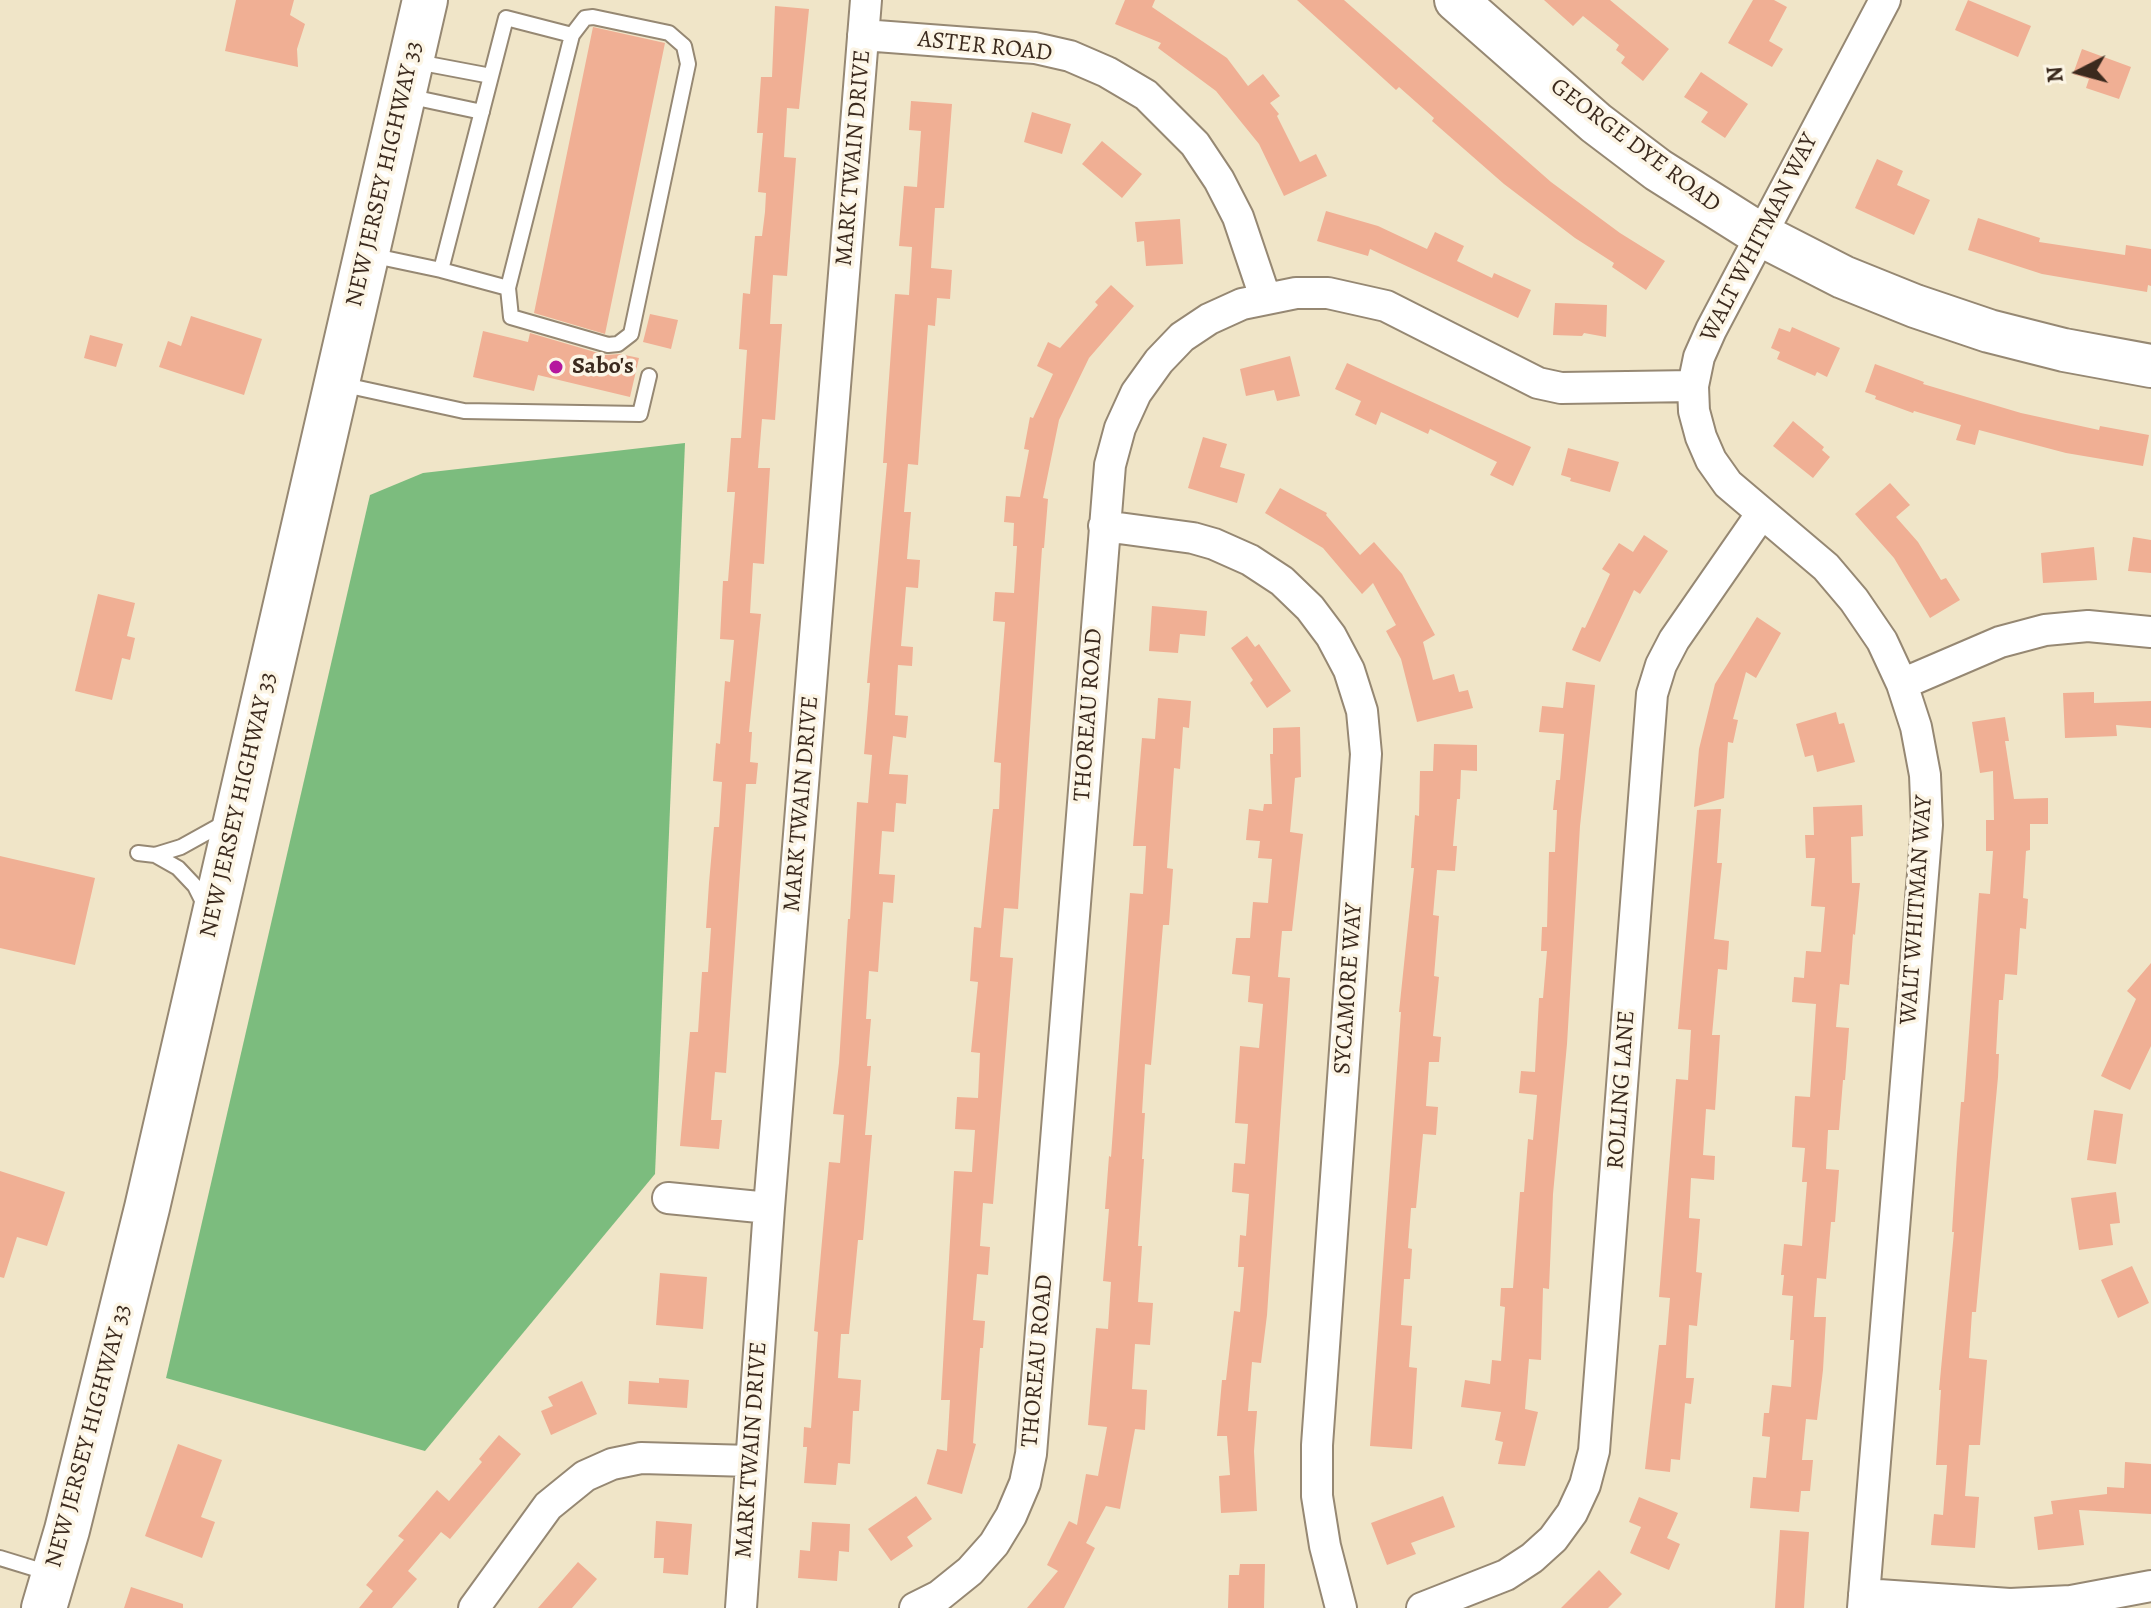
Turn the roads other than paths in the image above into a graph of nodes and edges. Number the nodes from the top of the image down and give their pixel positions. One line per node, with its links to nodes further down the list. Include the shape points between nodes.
1 (425, 0): 8 (main road, NEW JERSEY HIGHWAY 33)
2 (866, 0): 6 (street, MARK TWAIN DRIVE)
3 (1456, 0): 10 (street, GEORGE DYE ROAD, via 1596,123 1658,170)
4 (1885, 0): 10 (street, WALT WHITMAN WAY)
5 (572, 35): 7 (lane, via 506,18); 13 (lane); 13 (lane, via 585,18 593,17 669,33 684,46 688,64 631,334 608,345 511,317)
6 (863, 35): 14 (street, ASTER ROAD, via 1035,48 1070,56 1146,95 1195,144 1219,180 1238,217); 28 (street, MARK TWAIN DRIVE)
7 (491, 76): 8 (lane); 9 (lane)
8 (407, 78): 9 (lane); 11 (main road, NEW JERSEY HIGHWAY 33)
9 (482, 112): 12 (lane)
10 (1761, 235): 15 (street, GEORGE DYE ROAD, via 1843,277 1989,331); 18 (street, WALT WHITMAN WAY, via 1711,330)
11 (366, 254): 12 (lane); 17 (main road, NEW JERSEY HIGHWAY 33)
12 (441, 270): 13 (lane)
13 (508, 288)
14 (1265, 297): 18 (street, THOREAU ROAD, via 1328,293 1367,300 1538,383 1561,388); 20 (street, THOREAU ROAD, via 1209,319 1182,337 1144,382 1120,428)
15 (2151, 366)
16 (649, 376): 17 (lane, via 640,414 464,411)
17 (336, 383): 23 (main road, NEW JERSEY HIGHWAY 33)
18 (1693, 386): 19 (street, WALT WHITMAN WAY, via 1697,424 1711,460 1728,484)
19 (1762, 513): 22 (street, WALT WHITMAN WAY, via 1826,567 1854,600); 38 (street, ROLLING LANE, via 1674,640 1652,694 1594,1451 1585,1485 1572,1513 1532,1558 1506,1575)
20 (1104, 526): 36 (street, THOREAU ROAD, via 1031,1454 1011,1516 994,1544 970,1571); 37 (street, SYCAMORE WAY, via 1214,544 1282,581 1331,636 1362,711 1366,754 1317,1445 1317,1496)
21 (2151, 632): 22 (street, via 2088,626 2045,630 2000,642)
22 (1902, 684): 33 (street, WALT WHITMAN WAY, via 1925,775 1927,825)
23 (236, 816): 25 (lane, via 181,847); 26 (main road, NEW JERSEY HIGHWAY 33)
24 (138, 853): 25 (lane)
25 (155, 855): 26 (lane, via 195,886)
26 (212, 920): 32 (main road, NEW JERSEY HIGHWAY 33, via 121,1315)
27 (668, 1198): 28 (street)
28 (769, 1208): 29 (street, MARK TWAIN DRIVE)
29 (751, 1461): 34 (street, via 641,1458 585,1476 548,1506); 35 (street, MARK TWAIN DRIVE)
30 (0, 1558): 32 (lane)
31 (2151, 1586): 33 (street, via 2071,1601)
32 (49, 1591)
33 (1864, 1601)
34 (474, 1608)
35 (741, 1608)
36 (915, 1608)
37 (1341, 1608)
38 (1422, 1608)

